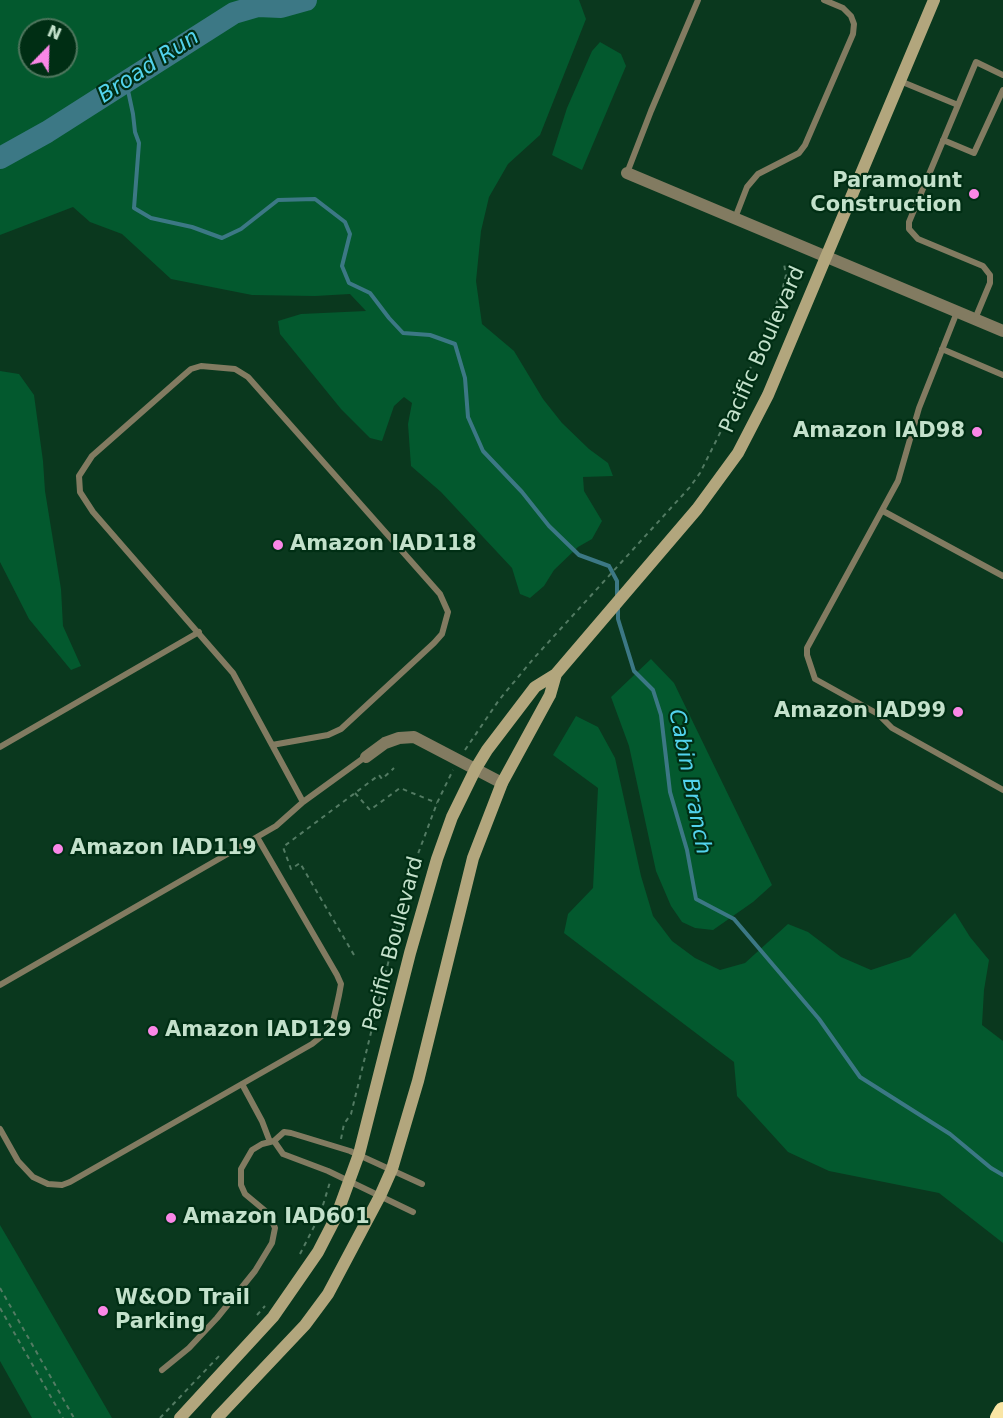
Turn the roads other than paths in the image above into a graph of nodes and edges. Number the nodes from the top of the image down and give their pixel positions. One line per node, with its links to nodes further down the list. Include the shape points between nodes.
1 (698, 0): 9 (lane)
2 (824, 0): 10 (lane, via 851,16 853,33 805,145 790,159 758,174 747,188)
3 (934, 0): 5 (main road, Pacific Boulevard)
4 (1003, 75): 7 (lane, via 976,62)
5 (900, 81): 7 (lane); 11 (main road, Pacific Boulevard)
6 (1003, 90): 8 (lane, via 974,153)
7 (958, 105): 8 (lane)
8 (943, 140): 13 (lane, via 909,229 918,239 983,266 990,274)
9 (627, 173): 10 (street)
10 (735, 218): 11 (street)
11 (826, 256): 12 (street); 20 (main road, Pacific Boulevard, via 761,410 738,453 696,509)
12 (957, 312): 13 (street); 15 (lane)
13 (975, 319): 14 (street)
14 (1003, 331)
15 (942, 349): 16 (lane); 17 (lane, via 919,408 898,481)
16 (1003, 375)
17 (883, 511): 18 (lane); 26 (lane, via 807,648 815,679 878,714 892,728)
18 (1003, 576)
19 (199, 632): 21 (lane, via 233,673); 21 (lane, via 86,504 80,492 80,476 92,456 191,369 212,366 235,369 248,377 440,594 448,612 442,634 341,729); 22 (lane)
20 (556, 674): 24 (main road, Pacific Boulevard, via 535,687); 25 (main road, Pacific Boulevard, via 550,695)
21 (272, 745): 27 (lane)
22 (0, 747)
23 (366, 757): 24 (street, via 385,743 414,737); 27 (lane)
24 (476, 768): 25 (street); 33 (main road, Pacific Boulevard, via 452,816 437,859)
25 (502, 783): 34 (main road, Pacific Boulevard, via 473,858 418,1082)
26 (1003, 790)
27 (303, 802): 28 (lane)
28 (257, 837): 29 (lane); 30 (lane, via 341,984 328,1031)
29 (0, 985)
30 (242, 1084): 31 (lane, via 62,1185 33,1177 18,1161); 32 (lane)
31 (0, 1129)
32 (272, 1142): 33 (lane, via 284,1132); 35 (lane, via 283,1154); 39 (lane, via 258,1146 247,1156 240,1179 245,1194 273,1221 272,1243 255,1271 216,1318)
33 (359, 1154): 34 (lane); 35 (main road, Pacific Boulevard)
34 (392, 1169): 36 (lane); 37 (main road, Pacific Boulevard)
35 (350, 1182): 37 (lane); 41 (main road, Pacific Boulevard, via 336,1217 297,1286)
36 (422, 1184)
37 (381, 1196): 38 (lane); 42 (main road, Pacific Boulevard, via 322,1302)
38 (413, 1212)
39 (162, 1370)
40 (1003, 1411): 43 (highway)
41 (180, 1418)
42 (217, 1418)
43 (999, 1418)

